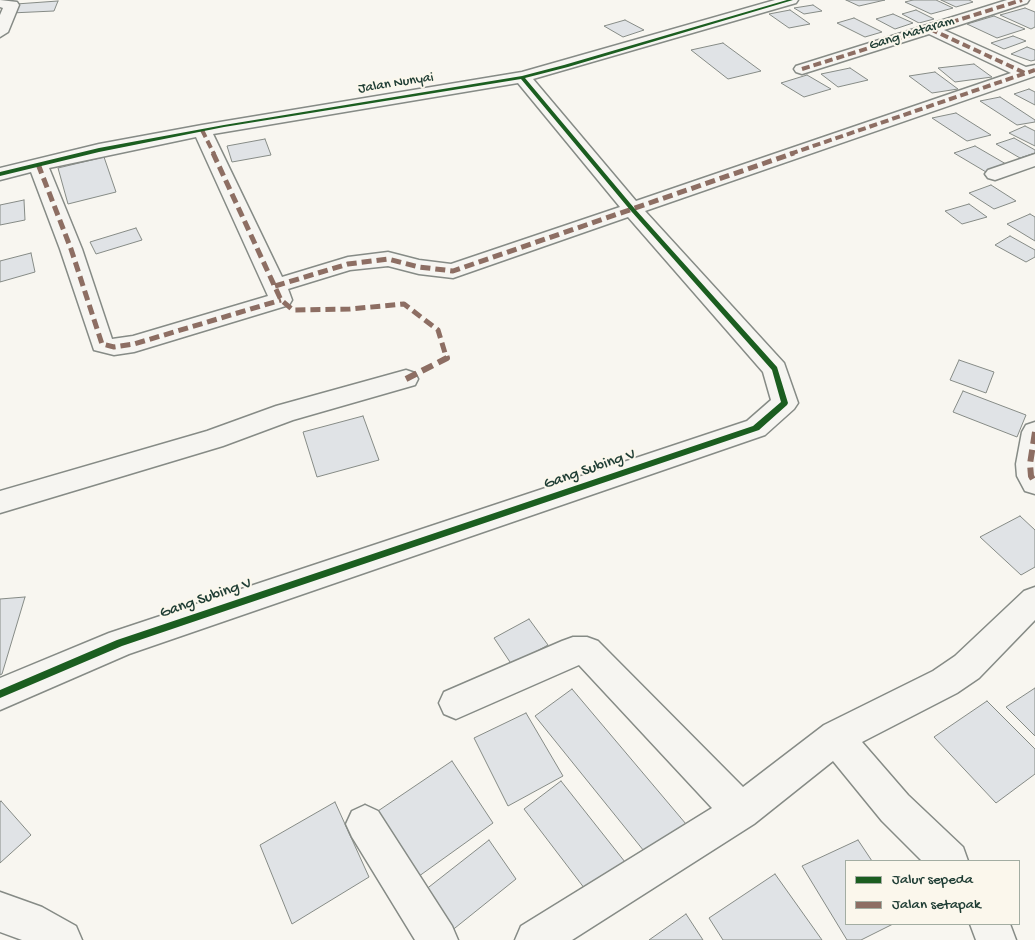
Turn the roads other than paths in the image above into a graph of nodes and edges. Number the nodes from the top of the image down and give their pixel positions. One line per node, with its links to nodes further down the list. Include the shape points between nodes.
1 (791, 0): 10 (street, Jalan Nunyai)
2 (1022, 0): 6 (street, Gang Mataram)
3 (1028, 0): 5 (street)
4 (0, 3): 7 (street, via 12,5)
5 (1035, 3)
6 (930, 29): 8 (street, Gang Mataram); 9 (street)
7 (0, 32)
8 (802, 69)
9 (1030, 72): 16 (street)
10 (522, 77): 11 (street, Jalan Nunyai); 16 (street, Gang Subing V)
11 (202, 130): 13 (street, Jalan Nunyai); 17 (street)
12 (1035, 160): 15 (street)
13 (38, 164): 14 (street, Jalan Nunyai); 17 (street, via 71,249 102,344 114,347 134,344 281,300)
14 (0, 174)
15 (995, 174)
16 (633, 210): 17 (street, via 453,270 419,267 388,259 348,264); 23 (street, Gang Subing V, via 775,369 785,403 756,428 120,643)
17 (275, 286)
18 (406, 379): 21 (street, via 285,413 214,439)
19 (1035, 432): 20 (street, via 1030,464)
20 (1035, 483)
21 (0, 502)
22 (1035, 600): 25 (street, via 967,667 945,682)
23 (0, 694)
24 (456, 703): 26 (street, via 573,652 587,651)
25 (836, 737): 26 (street); 28 (street, via 895,808)
26 (741, 812): 33 (street)
27 (365, 824): 32 (street)
28 (948, 860)
29 (0, 912): 31 (street, via 28,921)
30 (990, 925): 34 (street)
31 (62, 940)
32 (438, 940)
33 (535, 940)
34 (996, 940)

